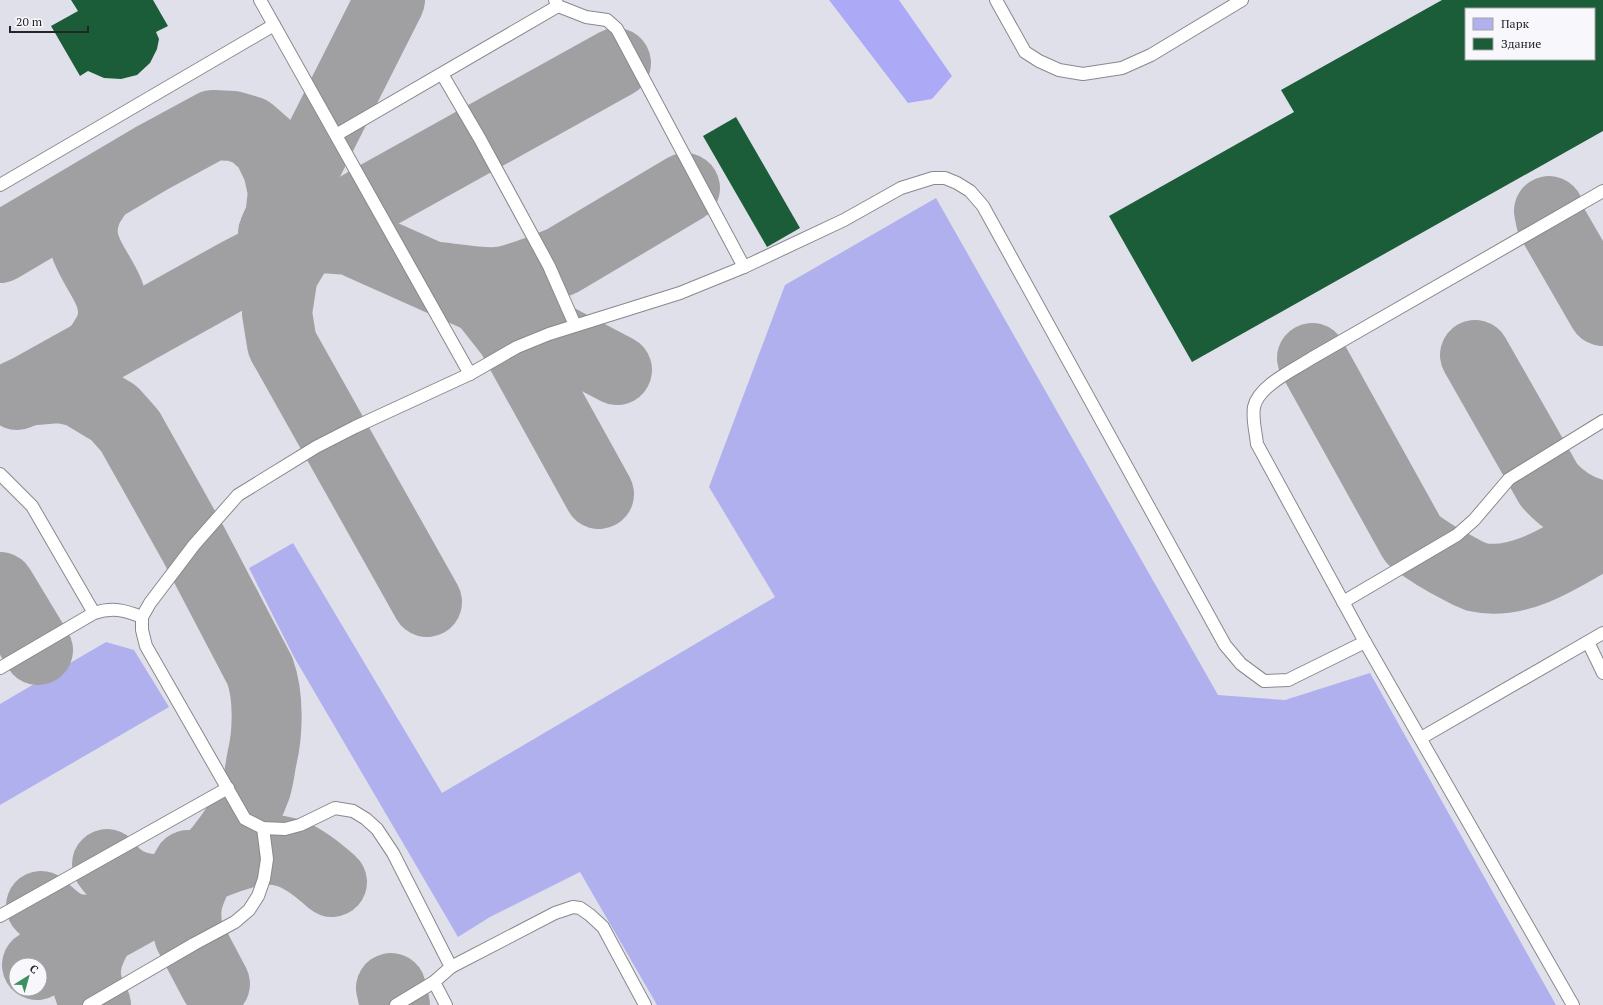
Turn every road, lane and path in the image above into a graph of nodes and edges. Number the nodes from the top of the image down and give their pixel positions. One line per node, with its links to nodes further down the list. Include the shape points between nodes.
1 (260, 0): 5 (lane)
2 (996, 0): 3 (lane, via 1026,52 1059,70 1083,74 1122,68 1151,55)
3 (1242, 0)
4 (556, 3): 6 (lane); 10 (lane, via 586,17 607,20 617,28)
5 (274, 25): 7 (lane); 8 (lane)
6 (442, 74): 7 (lane); 11 (lane, via 549,266)
7 (336, 135): 12 (lane)
8 (0, 185)
9 (1603, 191): 15 (lane, via 1312,358 1268,386 1258,399 1254,407 1257,444)
10 (744, 267): 11 (lane, via 680,293); 19 (lane, via 844,220 901,188 933,178 945,178 957,183 970,191 983,206 1225,645 1241,664 1264,681 1288,680)
11 (575, 326): 12 (lane, via 517,347)
12 (470, 374): 17 (lane, via 316,447 238,495 194,545)
13 (1603, 421): 15 (lane, via 1509,479 1474,520 1457,535)
14 (0, 474): 16 (lane, via 32,506)
15 (1343, 602): 19 (lane)
16 (94, 613): 17 (lane, via 120,609); 21 (lane)
17 (142, 617): 24 (lane, via 146,646)
18 (1603, 633): 20 (lane)
19 (1365, 642): 23 (lane)
20 (1588, 642): 22 (lane); 23 (lane)
21 (0, 668)
22 (1603, 673)
23 (1420, 738): 33 (lane)
24 (228, 788): 25 (lane, via 245,819); 26 (lane)
25 (263, 828): 27 (lane, via 285,829 300,825 336,808 353,811 366,819 377,829 393,853); 29 (lane, via 267,859 264,878 258,896 249,910 235,922)
26 (0, 916)
27 (451, 967): 28 (lane); 32 (lane, via 555,913 573,907 580,908 603,927)
28 (434, 982): 30 (lane); 31 (lane)
29 (89, 1005)
30 (396, 1005)
31 (446, 1005)
32 (645, 1005)
33 (1573, 1005)

